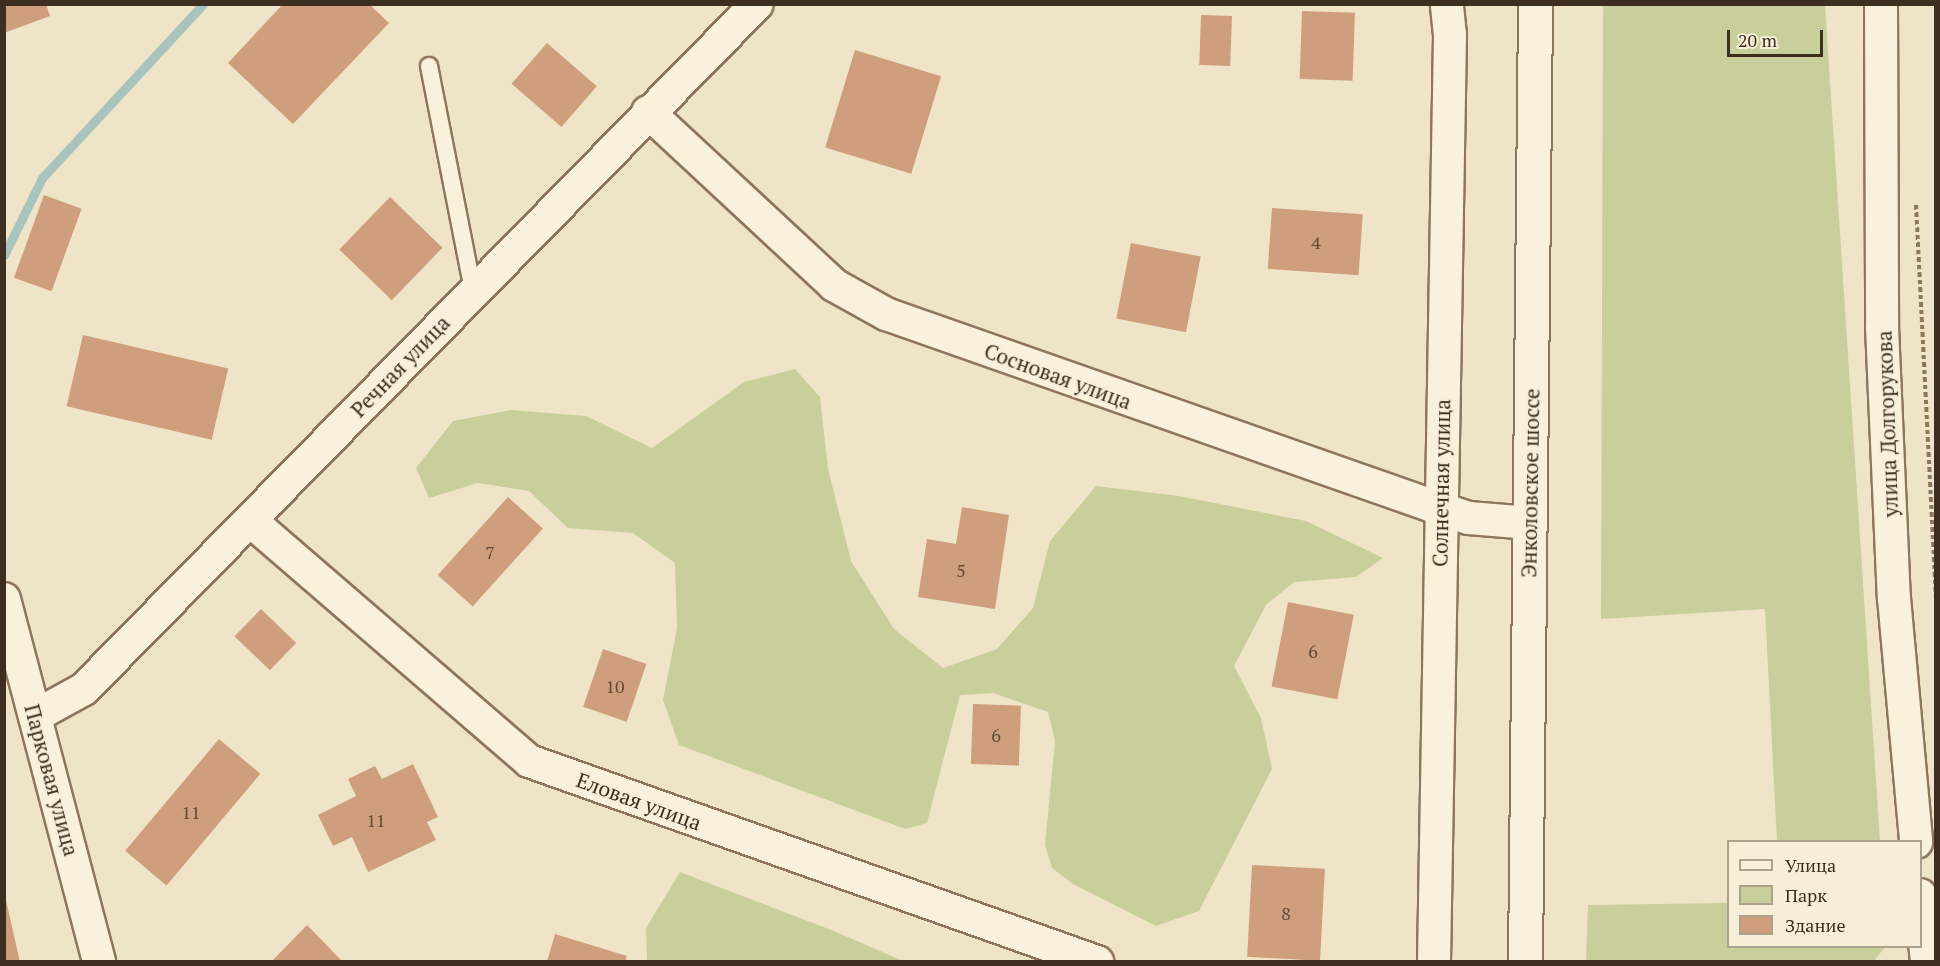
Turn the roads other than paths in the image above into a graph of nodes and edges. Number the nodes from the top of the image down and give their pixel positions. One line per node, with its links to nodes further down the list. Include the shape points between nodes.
1 (757, 4): 6 (street, Речная улица)
2 (1447, 4): 8 (street, Солнечная улица, via 1450,35)
3 (1535, 4): 10 (main road, Энколовское шоссе)
4 (1881, 4): 13 (street, улица Долгорукова, via 1883,339 1894,598)
5 (429, 66): 7 (lane)
6 (648, 112): 7 (street, Речная улица); 8 (street, Сосновая улица, via 834,285 886,314)
7 (473, 290): 9 (street, Речная улица)
8 (1441, 509): 10 (street, Сосновая улица, via 1469,518); 18 (street, Солнечная улица)
9 (251, 521): 12 (street, Речная улица, via 84,689); 17 (street, Еловая улица, via 528,761)
10 (1530, 523): 19 (main road, Энколовское шоссе)
11 (4, 599): 12 (street, Парковая улица)
12 (35, 716): 16 (street, Парковая улица)
13 (1916, 840)
14 (1922, 916): 15 (street)
15 (1926, 959)
16 (99, 962)
17 (1097, 962)
18 (1434, 962)
19 (1525, 962)

